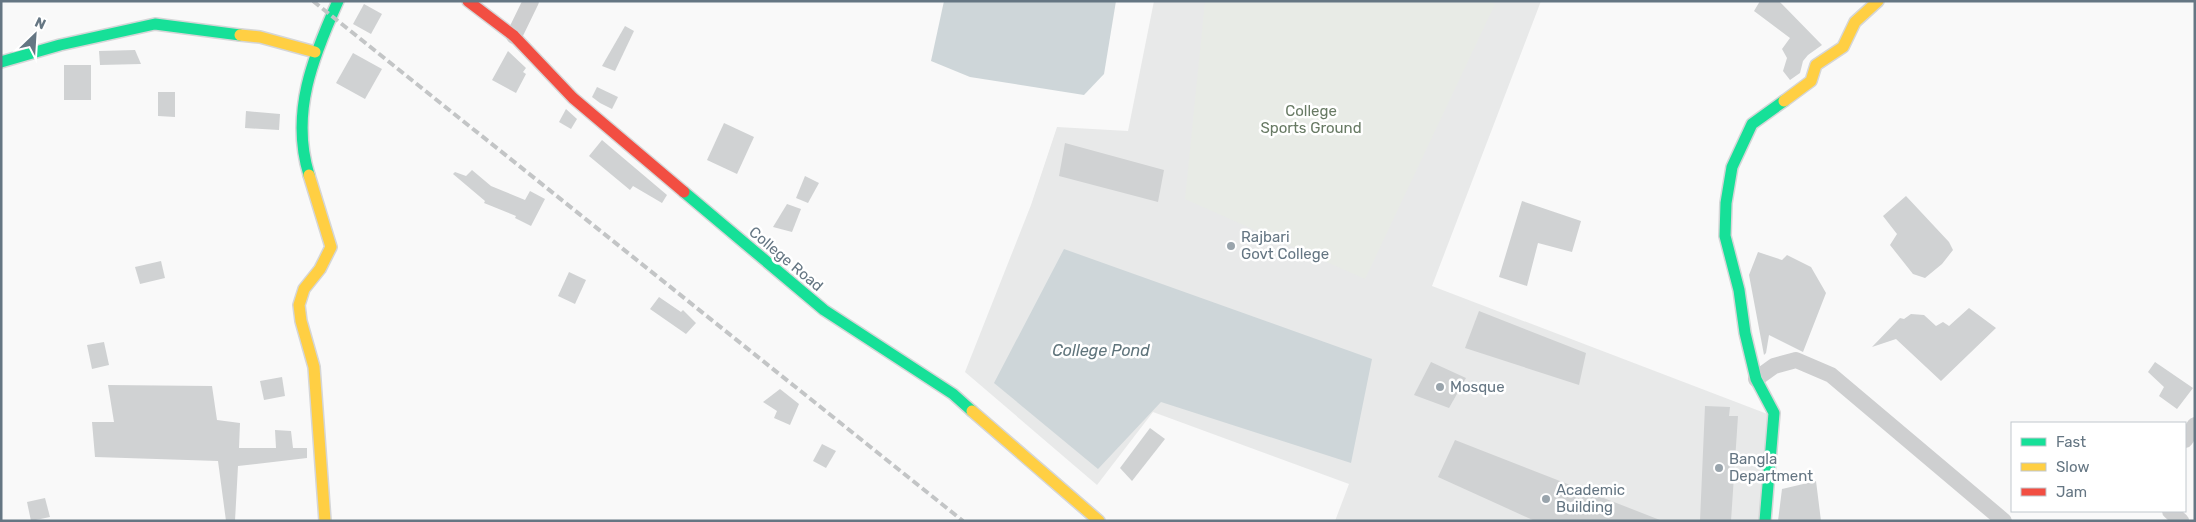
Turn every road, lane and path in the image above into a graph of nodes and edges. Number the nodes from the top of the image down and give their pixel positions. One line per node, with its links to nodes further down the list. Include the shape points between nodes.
1 (338, 1): 6 (street)
2 (468, 1): 5 (street, College Road)
3 (531, 1): 5 (street)
4 (1878, 1): 8 (street, via 1855,22 1843,47 1816,65 1811,81 1752,124 1732,167 1726,203 1726,236)
5 (514, 36): 13 (street, College Road, via 573,98 824,310 953,394)
6 (315, 52): 7 (street, via 260,37 155,24 60,44); 12 (street, via 303,101 303,156 331,246 320,269 304,289 299,304 314,367)
7 (1, 62)
8 (1756, 380): 14 (street, via 1774,413); 15 (street, via 1774,366 1796,360 1831,376)
9 (2195, 425): 10 (street)
10 (2186, 438)
11 (2171, 512): 16 (street)
12 (325, 521)
13 (1099, 521)
14 (1765, 521)
15 (2004, 521)
16 (2181, 521)

